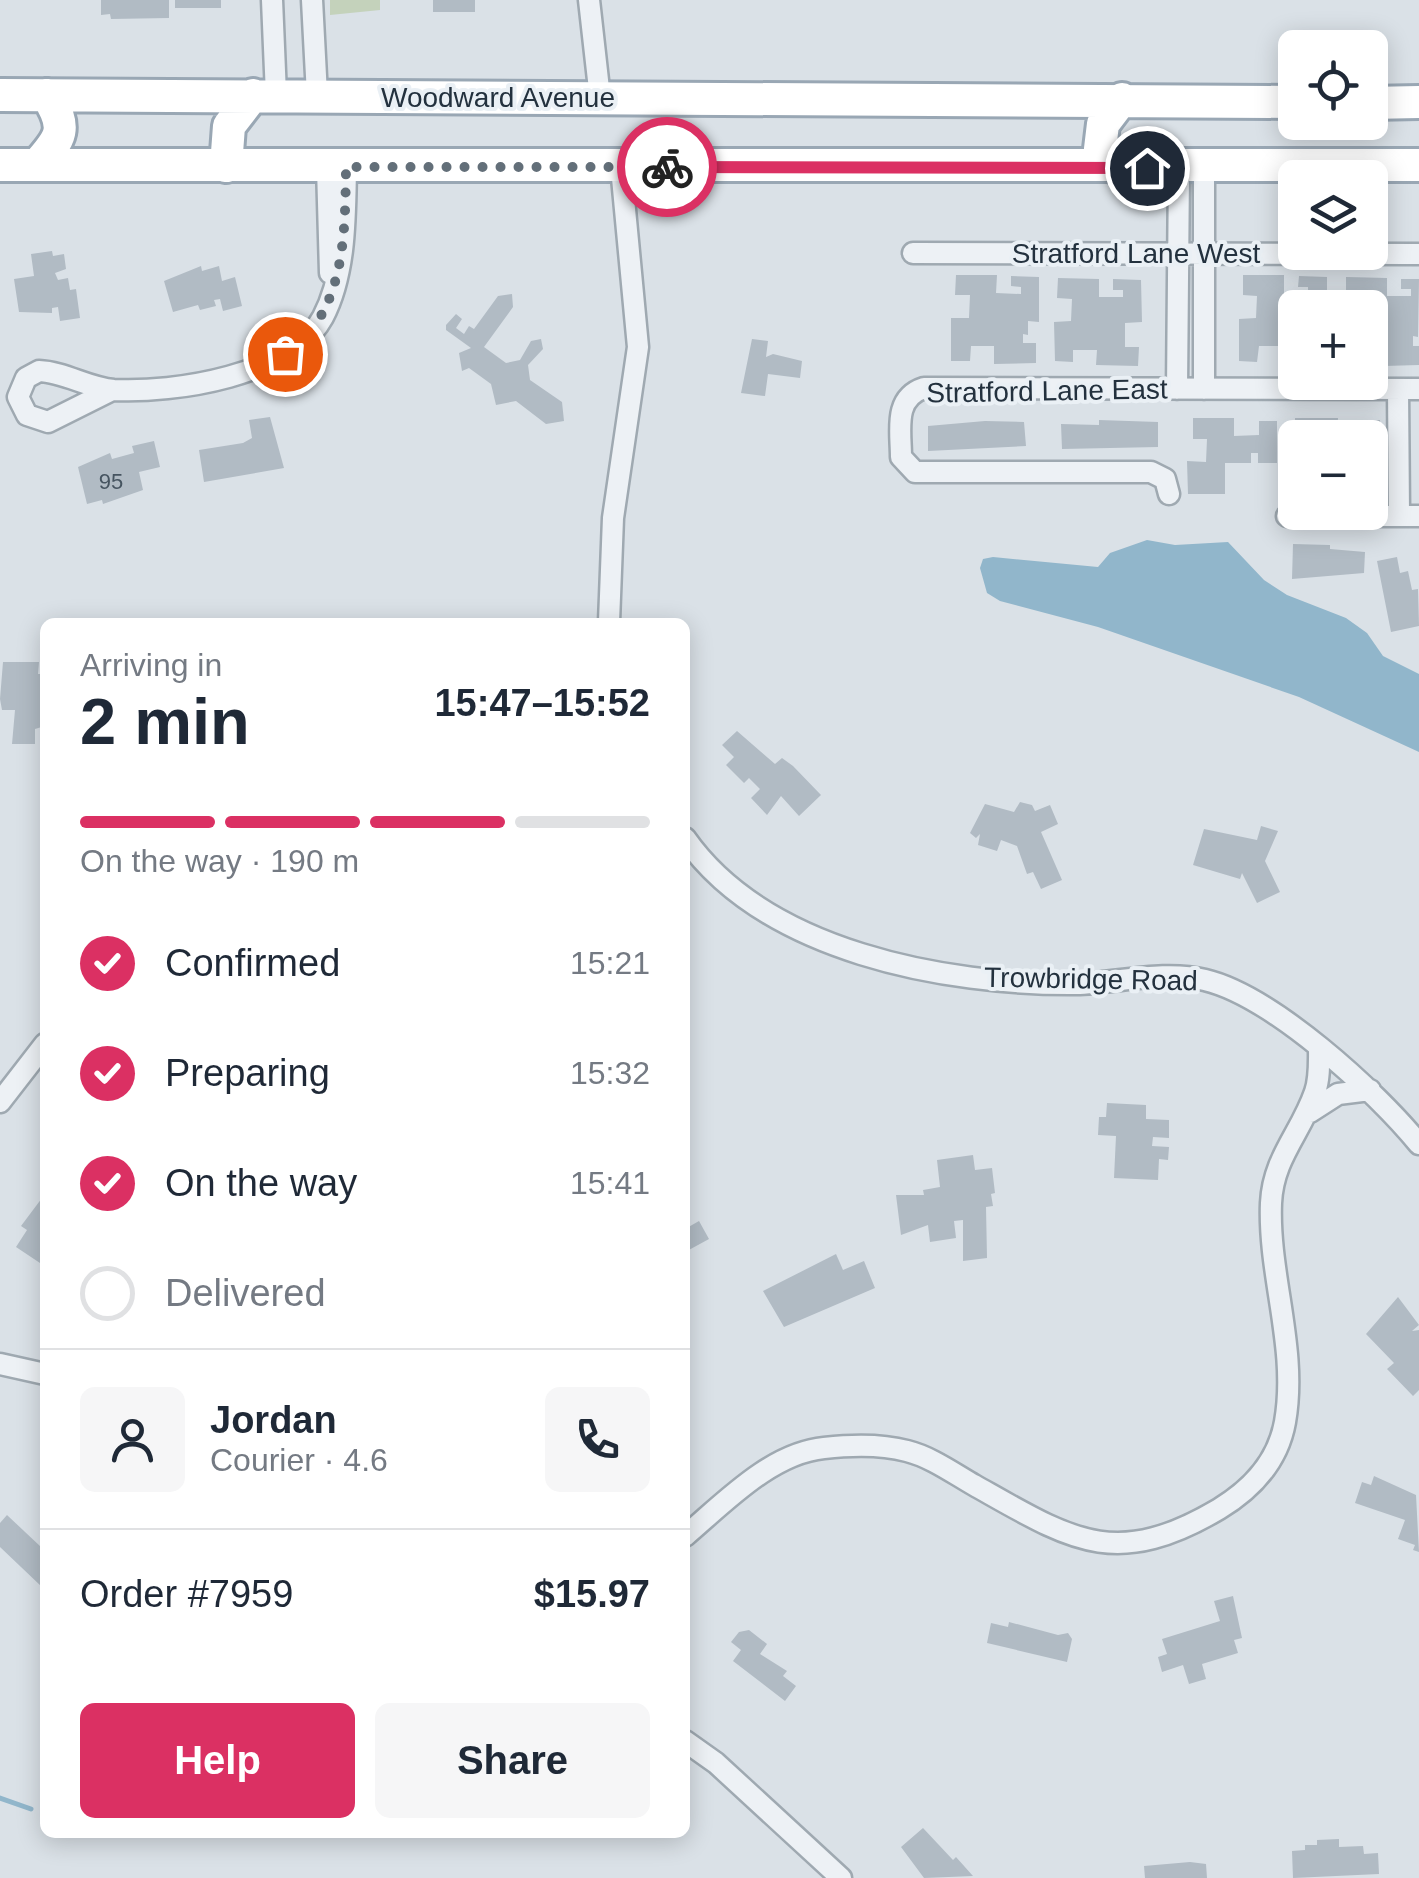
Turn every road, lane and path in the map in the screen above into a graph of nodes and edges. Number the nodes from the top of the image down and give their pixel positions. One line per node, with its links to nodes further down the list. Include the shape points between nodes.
1 (272, 0): 5 (street)
2 (312, 0): 7 (street)
3 (589, 0): 8 (street)
4 (47, 95): 5 (main road, Woodward Avenue); 6 (main road, Woodward Avenue); 13 (main road, via 60,116 59,141)
5 (265, 95): 7 (main road, Woodward Avenue); 16 (main road, via 229,126)
6 (0, 96)
7 (317, 96): 8 (main road, Woodward Avenue)
8 (600, 98): 9 (main road, Woodward Avenue)
9 (1122, 98): 10 (main road, Woodward Avenue); 19 (main road, via 1102,124 1100,149)
10 (1278, 102)
11 (1419, 102): 12 (main road)
12 (1388, 103)
13 (37, 165): 15 (main road); 16 (main road)
14 (1419, 165): 20 (main road)
15 (0, 166)
16 (226, 166): 17 (main road)
17 (336, 167): 18 (main road); 28 (street, via 332,290 314,330 267,364 204,381)
18 (620, 167): 19 (main road); 31 (street, via 638,347 613,518)
19 (1115, 168): 20 (main road)
20 (1192, 168): 22 (street); 23 (street)
21 (912, 253): 22 (street, Stratford Lane West)
22 (1179, 253): 23 (street, Stratford Lane West); 25 (street)
23 (1204, 253): 24 (street, Stratford Lane West); 26 (street)
24 (1419, 254)
25 (1177, 389): 26 (street, Stratford Lane East); 29 (street, Stratford Lane East, via 924,388 901,411 901,457 912,471 1151,472 1165,479)
26 (1204, 389): 27 (street, Stratford Lane East)
27 (1409, 389): 30 (street)
28 (112, 390)
29 (1169, 494)
30 (1409, 515)
31 (609, 618)
32 (690, 844): 33 (street, Trowbridge Road, via 736,895 814,938 1021,982 1205,980 1243,996)
33 (1319, 1047): 35 (street, Trowbridge Road); 37 (street, via 1318,1085)
34 (40, 1050): 36 (street)
35 (1370, 1090): 37 (street, via 1332,1096); 38 (street, Trowbridge Road)
36 (0, 1102)
37 (1301, 1121): 41 (street, via 1280,1157 1271,1203 1288,1374 1285,1420 1269,1463 1230,1502 1168,1534 1108,1544 1053,1530 910,1452 824,1448 774,1467)
38 (1419, 1144)
39 (0, 1364): 40 (street)
40 (40, 1373)
41 (690, 1532)
42 (690, 1745): 43 (street)
43 (842, 1878)

